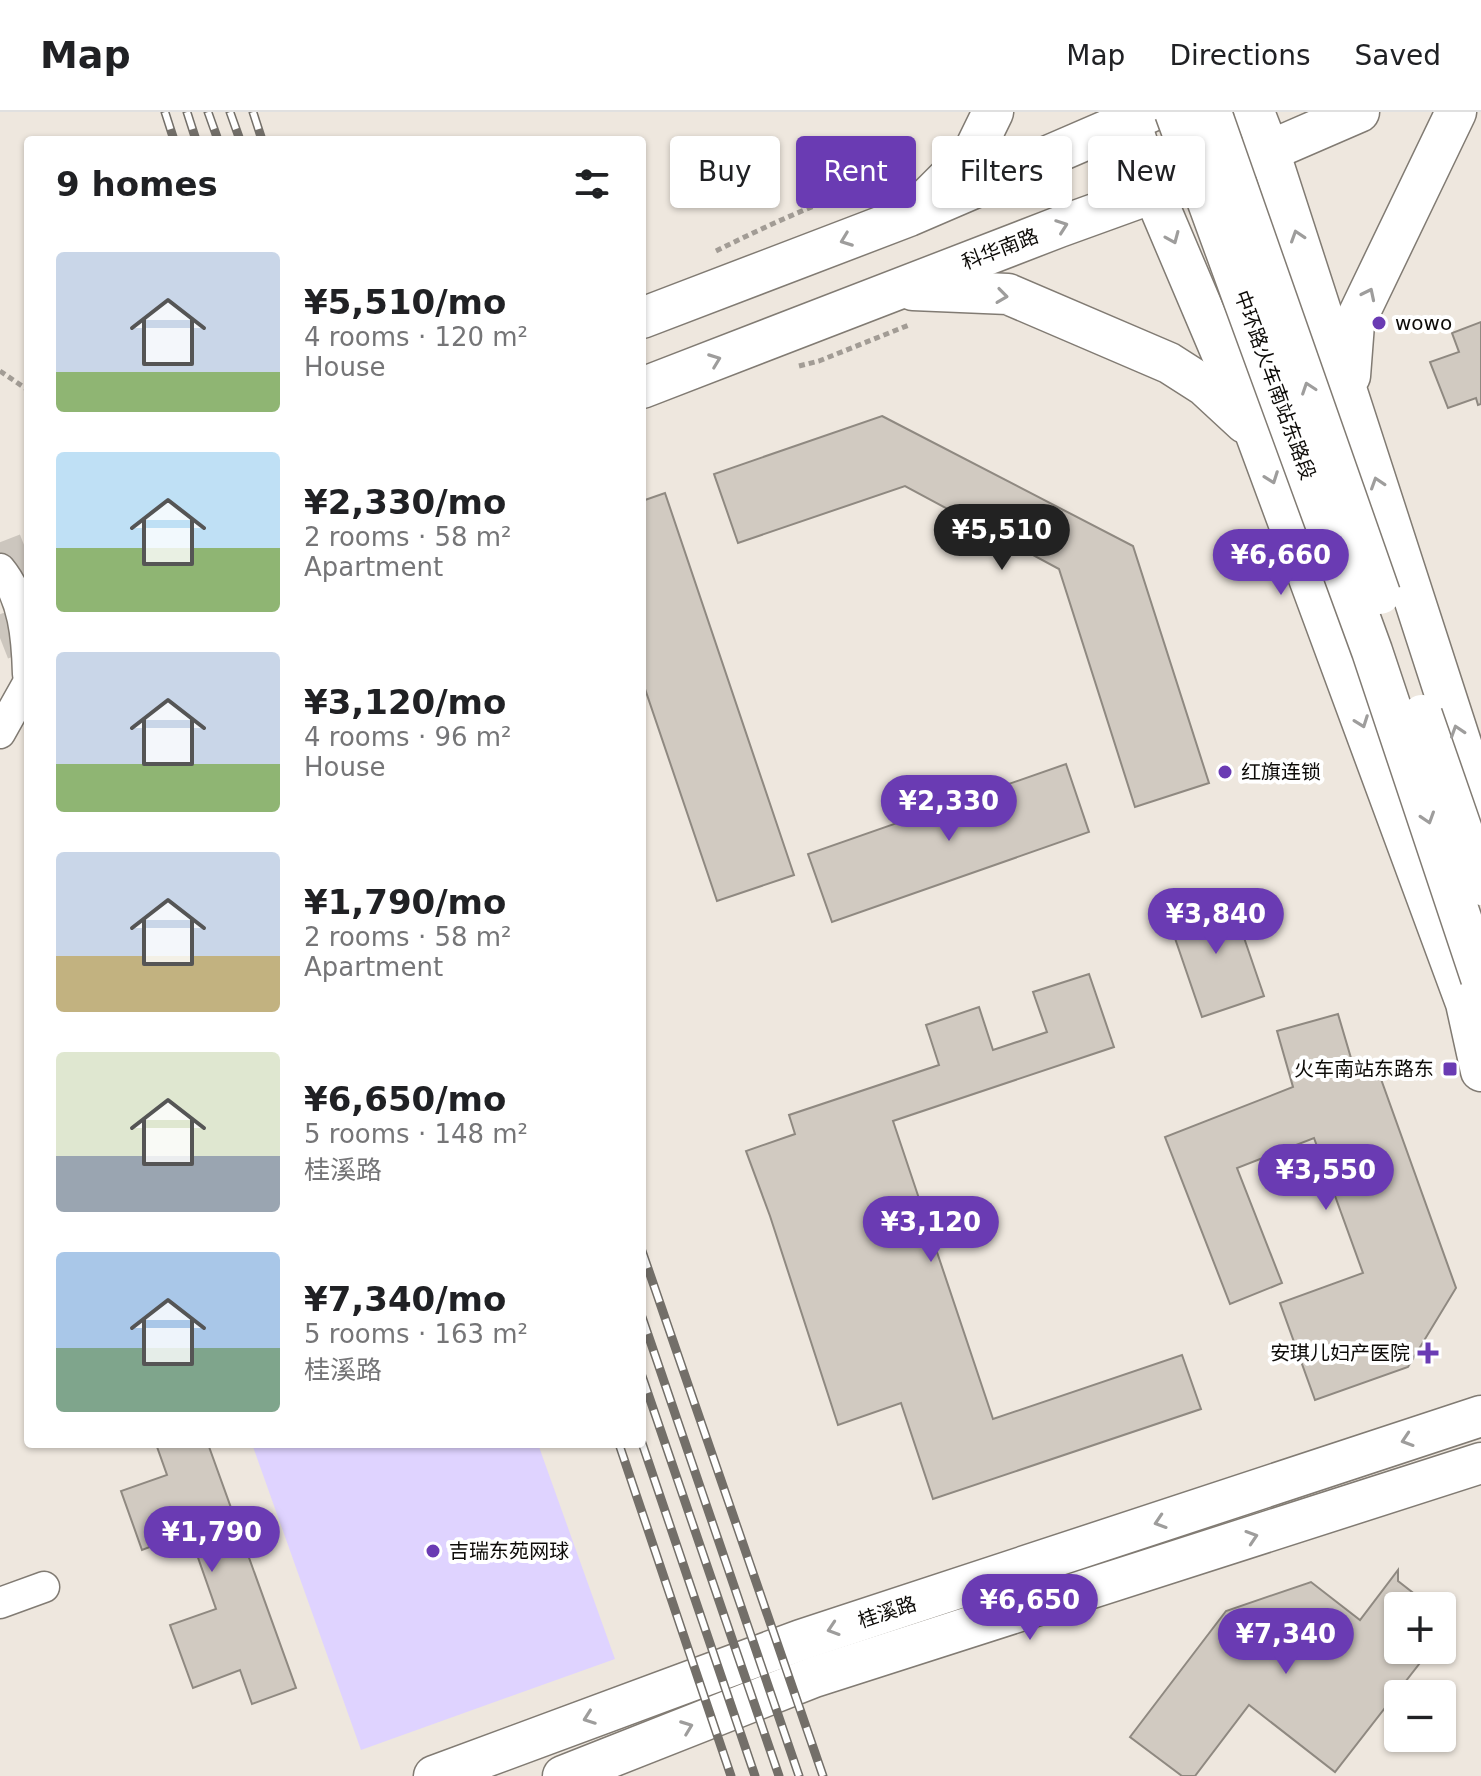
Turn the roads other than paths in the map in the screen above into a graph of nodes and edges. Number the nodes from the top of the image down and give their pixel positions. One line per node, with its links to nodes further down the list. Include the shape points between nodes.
1 (993, 112): 13 (main road, via 973,153)
2 (1175, 112): 25 (main road, 中环路火车南站东路段, one-way to 25, bridge, via 1372,651)
3 (1211, 112): 24 (main road, 中环路火车南站东路段, one-way to 3, bridge)
4 (1254, 112): 9 (main road)
5 (1359, 112): 9 (main road, 科华南路)
6 (1456, 112): 17 (main road, one-way to 6, via 1354,324)
7 (1136, 115): 8 (main road); 13 (main road)
8 (1141, 136)
9 (1269, 151): 10 (main road, 科华南路); 17 (main road, one-way to 9)
10 (1205, 175)
11 (1114, 208): 14 (main road, 科华南路, one-way to 11)
12 (1160, 208): 18 (main road, one-way to 18)
13 (909, 216): 15 (main road, one-way to 15)
14 (897, 289): 16 (main road, 科华南路, one-way to 14); 18 (main road, one-way to 18, via 1008,294 1169,363 1205,386)
15 (646, 316)
16 (646, 386)
17 (1349, 396): 23 (main road, one-way to 17)
18 (1255, 432): 26 (main road, one-way to 26, via 1466,1003)
19 (0, 569): 20 (street)
20 (24, 623)
21 (24, 690): 22 (street)
22 (0, 733)
23 (1481, 805)
24 (1481, 885)
25 (1481, 978)
26 (1481, 1071)
27 (1481, 1416): 31 (main road, 桂溪路, one-way to 31, via 801,1640)
28 (1481, 1463): 32 (main road, 桂溪路, one-way to 28, via 814,1677)
29 (44, 1587): 30 (street)
30 (0, 1603)
31 (434, 1776)
32 (563, 1776)

